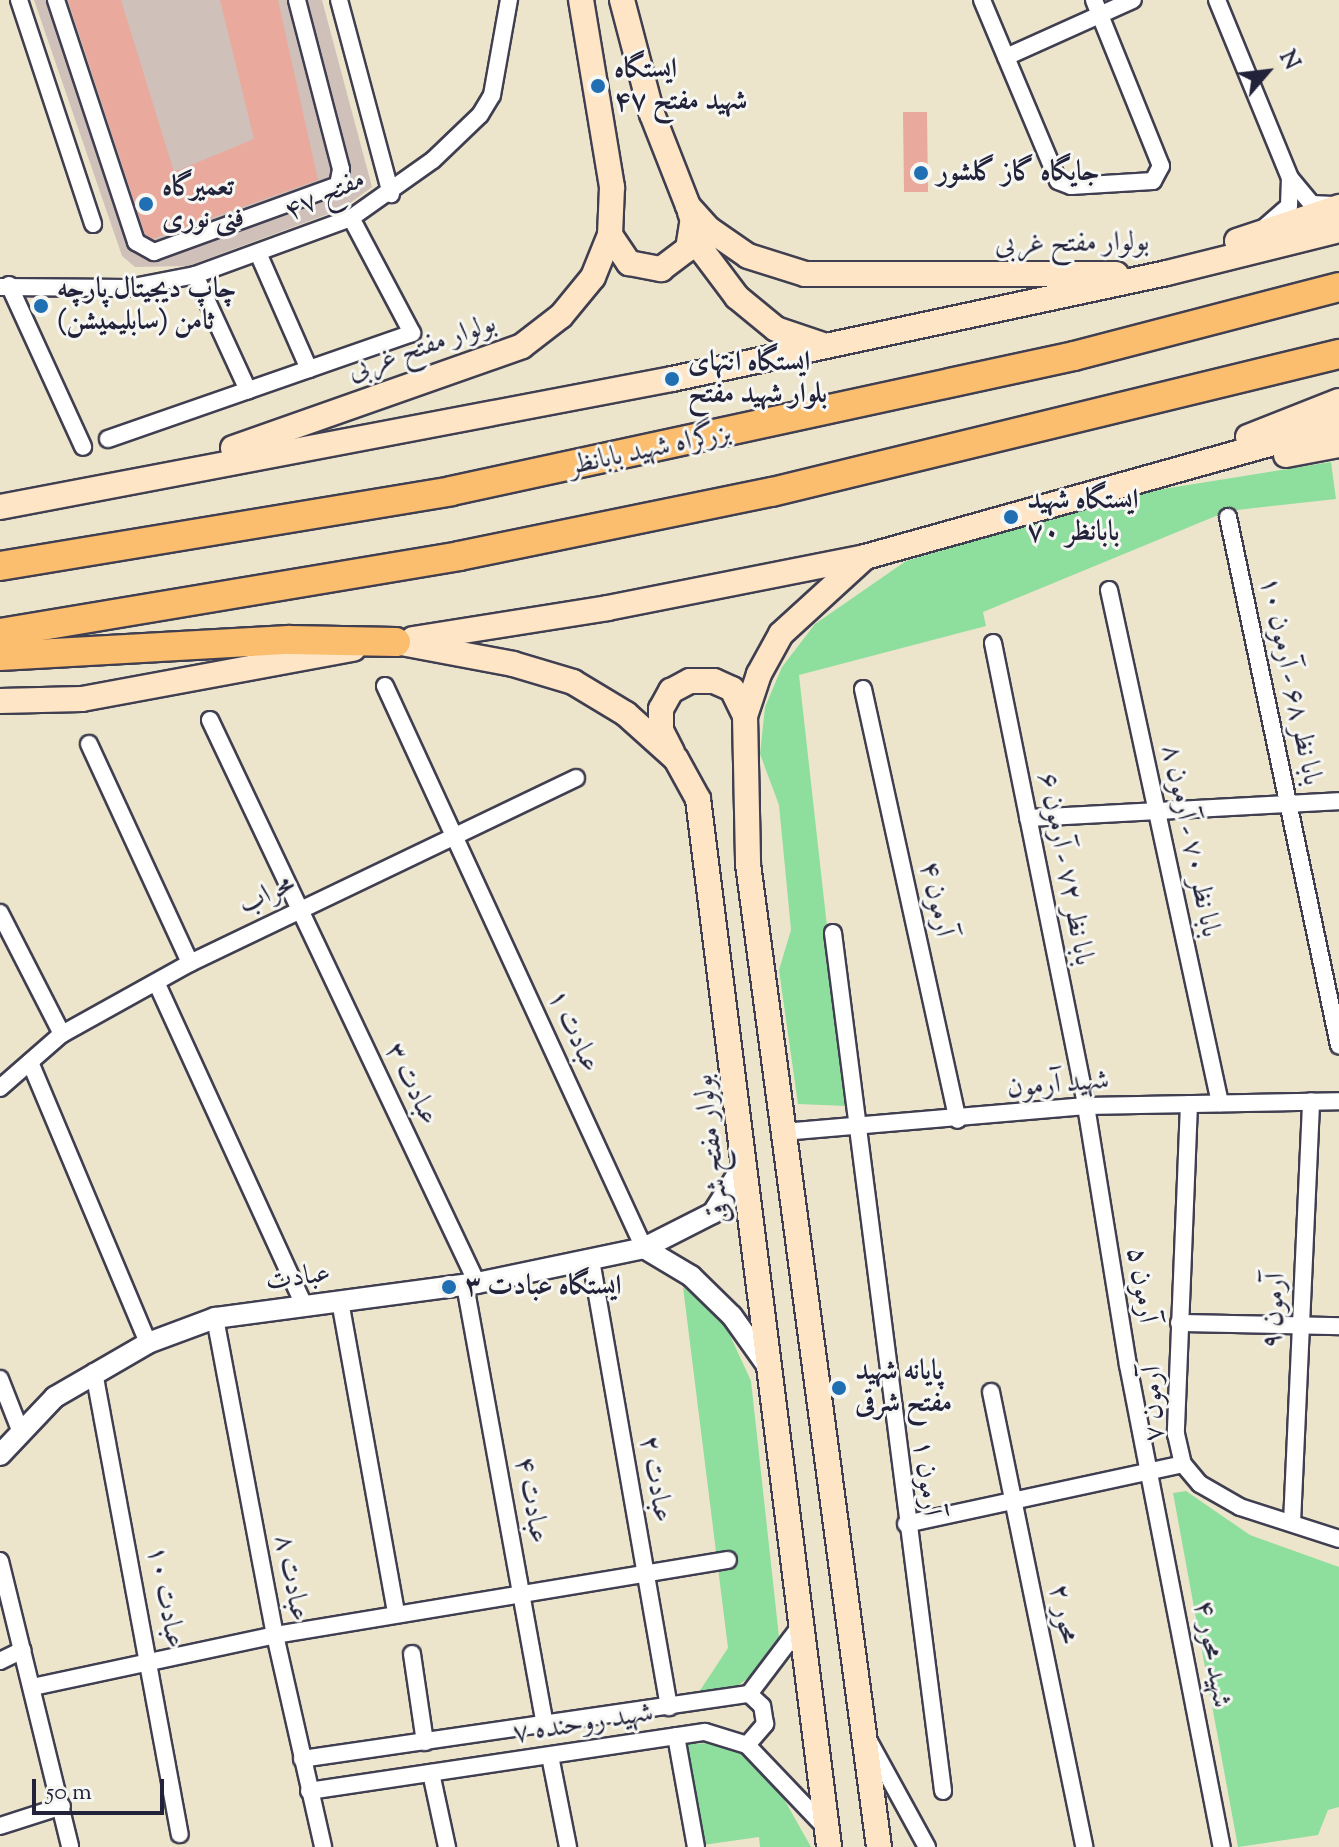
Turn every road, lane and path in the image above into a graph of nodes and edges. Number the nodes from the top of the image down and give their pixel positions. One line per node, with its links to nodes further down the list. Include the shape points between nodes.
1 (19, 0): 18 (street)
2 (56, 0): 3 (street, via 136,242 154,252 338,185 341,169)
3 (297, 0)
4 (339, 0): 14 (street)
5 (509, 0): 14 (street, مفتح ۴۷, via 486,106)
6 (581, 0): 20 (main road, بولوار مفتح غربی, via 606,126)
7 (622, 0): 15 (main road, بولوار مفتح غربی, via 652,114)
8 (982, 0): 12 (street)
9 (1133, 0): 11 (street)
10 (1217, 0): 13 (street)
11 (1097, 8): 12 (street); 12 (street, via 1161,166 1153,181 1071,186 1058,181)
12 (1006, 57)
13 (1290, 178): 16 (street, via 1312,204); 21 (street, via 1289,206 1268,224)
14 (391, 194): 17 (street, مفتح ۴۷)
15 (688, 206): 20 (main road, via 693,240 677,262 661,269 629,263); 23 (main road, بولوار مفتح غربی, via 709,229 748,256 805,274); 27 (main road, via 704,253 737,297 776,329)
16 (1339, 206): 21 (main road)
17 (351, 218): 22 (street, مفتح ۴۷); 29 (street, via 412,333)
18 (93, 224)
19 (1339, 230): 23 (main road)
20 (610, 235): 36 (main road, بولوار مفتح غربی, via 593,277 561,316 522,346 258,440)
21 (1224, 245): 23 (main road)
22 (258, 253): 24 (street, مفتح ۴۷); 29 (street)
23 (1167, 273): 27 (main road)
24 (195, 275): 25 (street, مفتح ۴۷, via 128,288); 30 (street)
25 (4, 286): 35 (street)
26 (1339, 287): 42 (highway, بزرگراه شهید بابانظر, via 1074,356 451,491)
27 (826, 346): 36 (main road)
28 (1339, 354): 44 (highway, via 772,492 459,556)
29 (309, 369): 30 (street)
30 (248, 390): 33 (street)
31 (1339, 401): 37 (main road)
32 (1339, 425): 37 (main road)
33 (108, 439)
34 (1339, 445): 37 (main road)
35 (83, 447)
36 (116, 483): 38 (main road); 39 (main road)
37 (1123, 486): 41 (main road)
38 (0, 498)
39 (0, 507)
40 (1228, 517): 59 (street, بابا نظر ۶۸ - آرمون ۱۰)
41 (865, 557): 45 (main road, via 608,608); 53 (main road, via 781,634 759,674)
42 (0, 566)
43 (1109, 590): 60 (street, بابا نظر ۷۰ - آرمون ۸)
44 (0, 633)
45 (396, 642): 47 (highway, via 289,640); 50 (main road); 56 (main road, بولوار مفتح شرقی, via 513,664 573,682 626,714)
46 (993, 643): 61 (street, بابا نظر ۷۲ - آرمون ۶)
47 (0, 656)
48 (385, 686): 62 (street, عبادت ۱)
49 (863, 689): 77 (street, آرمون ۴)
50 (82, 699): 51 (main road); 52 (main road)
51 (0, 701)
52 (0, 712)
53 (745, 716): 56 (main road, via 732,689 714,681 690,681 671,691 661,709 661,730); 79 (main road, via 748,864)
54 (210, 720): 63 (street, عبادت ۳)
55 (89, 744): 66 (street)
56 (676, 759): 80 (main road, بولوار مفتح شرقی, via 698,799)
57 (576, 778): 62 (street, محراب)
58 (1339, 801): 59 (street)
59 (1289, 804): 60 (street); 69 (street, بابا نظر ۶۸ - آرمون ۱۰)
60 (1157, 811): 61 (street); 74 (street, بابا نظر ۷۰ - آرمون ۸)
61 (1028, 818): 76 (street, بابا نظر ۷۲ - آرمون ۶)
62 (455, 836): 63 (street, محراب); 81 (street, عبادت ۱)
63 (299, 908): 66 (street, محراب); 83 (street, عبادت ۳)
64 (0, 913): 68 (street)
65 (833, 933): 78 (street, آرمون ۱)
66 (190, 963): 67 (street, محراب)
67 (157, 984): 68 (street, محراب); 85 (street)
68 (62, 1034): 70 (street, محراب)
69 (1339, 1045)
70 (30, 1062): 71 (street, محراب); 90 (street)
71 (0, 1088)
72 (1311, 1101): 73 (street, شهید آرمون); 74 (street, شهید آرمون); 88 (street, آرمون ۹)
73 (1339, 1101)
74 (1220, 1103): 75 (street, شهید آرمون)
75 (1189, 1104): 76 (street, شهید آرمون); 87 (street, آرمون ۷)
76 (1086, 1106): 77 (street, شهید آرمون); 98 (street, آرمون ۵, via 1128,1365)
77 (958, 1120): 78 (street, شهید آرمون)
78 (857, 1123): 79 (street, شهید آرمون); 101 (street, آرمون ۱)
79 (783, 1132): 118 (main road)
80 (745, 1163): 81 (street, عبادت, via 713,1213); 91 (main road, بولوار مفتح شرقی)
81 (644, 1248): 82 (street, عبادت); 91 (street, via 691,1276 732,1316)
82 (591, 1260): 83 (street, عبادت); 105 (street, عبادت ۲)
83 (471, 1284): 84 (street, عبادت); 106 (street, عبادت ۴)
84 (340, 1301): 85 (street, عبادت); 107 (street)
85 (304, 1305): 86 (street, عبادت)
86 (215, 1318): 90 (street, عبادت); 109 (street, عبادت ۸)
87 (1179, 1323): 88 (street); 97 (street, آرمون ۷, via 1176,1434)
88 (1300, 1325): 89 (street); 100 (street, آرمون ۹)
89 (1339, 1326)
90 (148, 1343): 92 (street, عبادت)
91 (770, 1369): 108 (main road, بولوار مفتح شرقی)
92 (94, 1372): 95 (street, عبادت, via 55,1397); 113 (street, عبادت ۱۰)
93 (0, 1379): 95 (street)
94 (991, 1392): 99 (street, محور ۲)
95 (20, 1430): 96 (street, عبادت)
96 (0, 1455)
97 (1183, 1464): 98 (street); 100 (street, via 1200,1484 1240,1507)
98 (1152, 1470): 99 (street); 139 (street, شهید محور ۴)
99 (1014, 1502): 101 (street); 138 (street, محور ۲)
100 (1292, 1523): 102 (street)
101 (906, 1524): 126 (street, آرمون ۱)
102 (1339, 1539)
103 (728, 1560): 105 (street)
104 (0, 1561): 110 (street)
105 (644, 1570): 106 (street); 116 (street, عبادت ۲)
106 (521, 1591): 107 (street); 117 (street, عبادت ۴)
107 (396, 1613): 109 (street)
108 (802, 1624): 115 (street); 130 (main road, بولوار مفتح شرقی)
109 (275, 1635): 113 (street); 123 (street, عبادت ۸)
110 (23, 1650): 112 (street); 114 (street)
111 (412, 1654): 120 (street)
112 (0, 1661)
113 (152, 1665): 114 (street); 129 (street, عبادت ۱۰)
114 (33, 1687): 127 (street)
115 (749, 1694): 116 (street, شهید روحنده ۷); 121 (street, via 762,1706 765,1724)
116 (669, 1707): 117 (street, شهید روحنده ۷)
117 (545, 1724): 120 (street, شهید روحنده ۷)
118 (866, 1734): 136 (main road); 137 (street)
119 (676, 1736): 121 (street, شهید روحنده ۷, via 705,1732); 122 (street, شهید روحنده ۷); 135 (street)
120 (425, 1742): 123 (street, شهید روحنده ۷)
121 (747, 1745): 130 (street, شهید روحنده ۷)
122 (550, 1756): 124 (street, شهید روحنده ۷); 134 (street)
123 (302, 1759): 125 (street, عبادت ۸)
124 (431, 1773): 125 (street, شهید روحنده ۷); 133 (street)
125 (309, 1791): 132 (street, عبادت ۸)
126 (943, 1791)
127 (62, 1806): 128 (street); 131 (street)
128 (0, 1826)
129 (180, 1834)
130 (828, 1838)
131 (70, 1847)
132 (323, 1847)
133 (447, 1847)
134 (568, 1847)
135 (696, 1847)
136 (879, 1847)
137 (927, 1847)
138 (1084, 1847)
139 (1222, 1847)

